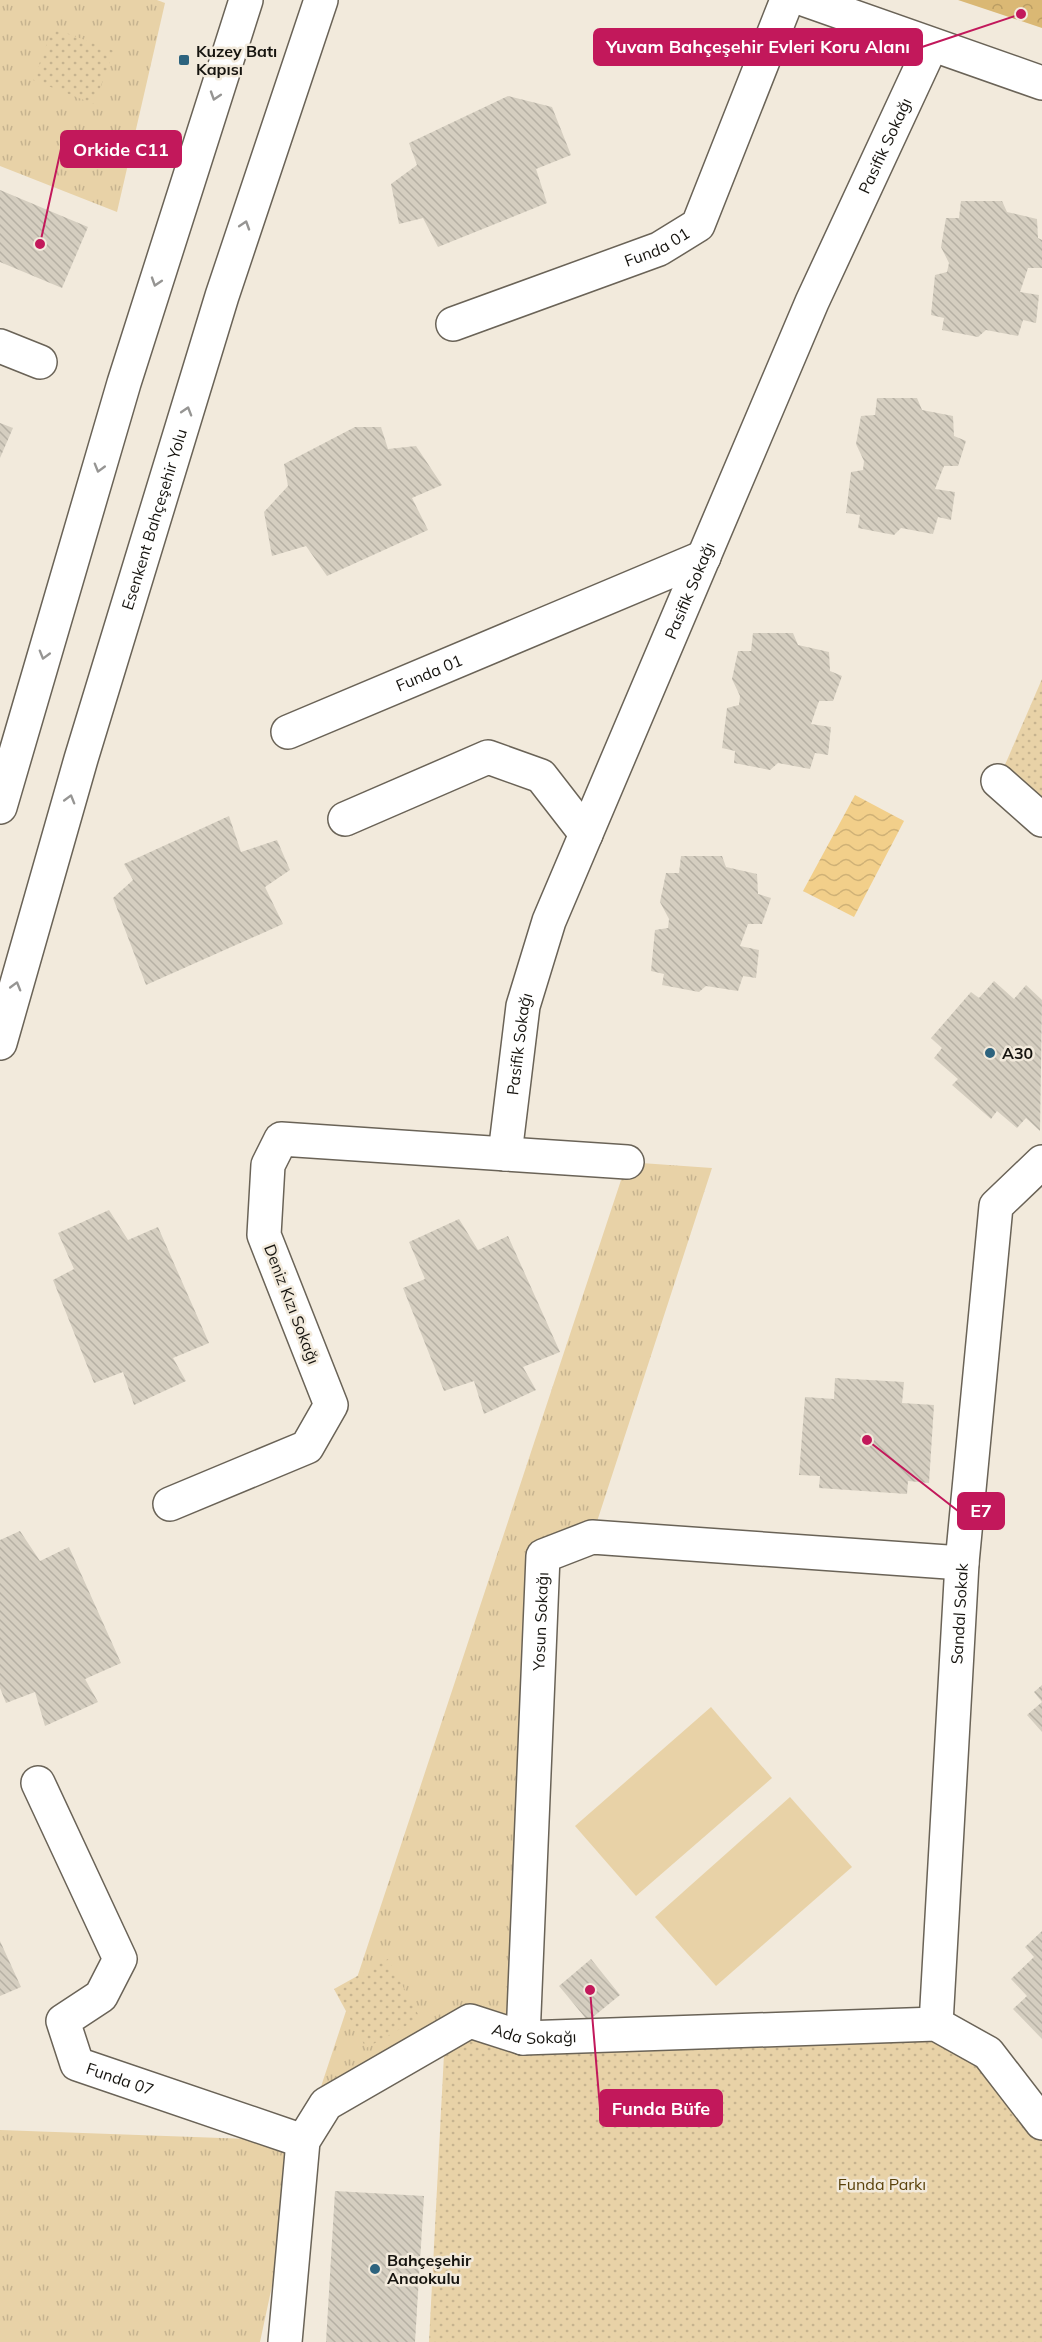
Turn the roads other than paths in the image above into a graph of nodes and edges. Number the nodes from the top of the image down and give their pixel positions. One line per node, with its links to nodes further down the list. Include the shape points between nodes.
1 (246, 0): 13 (street, one-way to 13, via 124,384)
2 (321, 0): 17 (street, Esenkent Bahçeşehir Yolu, one-way to 2, via 81,759 222,296)
3 (787, 0): 7 (street, Funda 01, via 699,225 659,249)
4 (806, 0): 5 (street)
5 (931, 46): 6 (street); 10 (street, Pasifik Sokağı, via 812,302)
6 (1042, 83)
7 (453, 324)
8 (0, 346): 9 (street)
9 (40, 362)
10 (704, 557): 11 (street, Funda 01); 16 (street, Pasifik Sokağı)
11 (288, 732)
12 (998, 781): 15 (street)
13 (0, 807)
14 (345, 819): 16 (street, via 488,757 541,776)
15 (1042, 820)
16 (586, 834): 18 (street, Pasifik Sokağı, via 549,921 523,1006)
17 (0, 1042)
18 (505, 1154): 19 (street, Deniz Kızı Sokağı); 21 (street, Deniz Kızı Sokağı, via 281,1139 268,1165 264,1235 331,1405 307,1447)
19 (627, 1162)
20 (1042, 1162): 22 (street, Sandal Sokak, via 996,1206)
21 (170, 1504)
22 (962, 1563): 24 (street, Sandal Sokak); 25 (street, Yosun Sokağı, via 592,1537 543,1556)
23 (38, 1783): 27 (street, Funda 07, via 120,1959 101,1996 63,2021 76,2064)
24 (936, 2024): 25 (street, Ada Sokağı); 26 (street, via 988,2053)
25 (523, 2038): 27 (street, Ada Sokağı, via 470,2021 326,2104)
26 (1042, 2123)
27 (303, 2141): 28 (street, Ada Sokağı)
28 (285, 2342)

